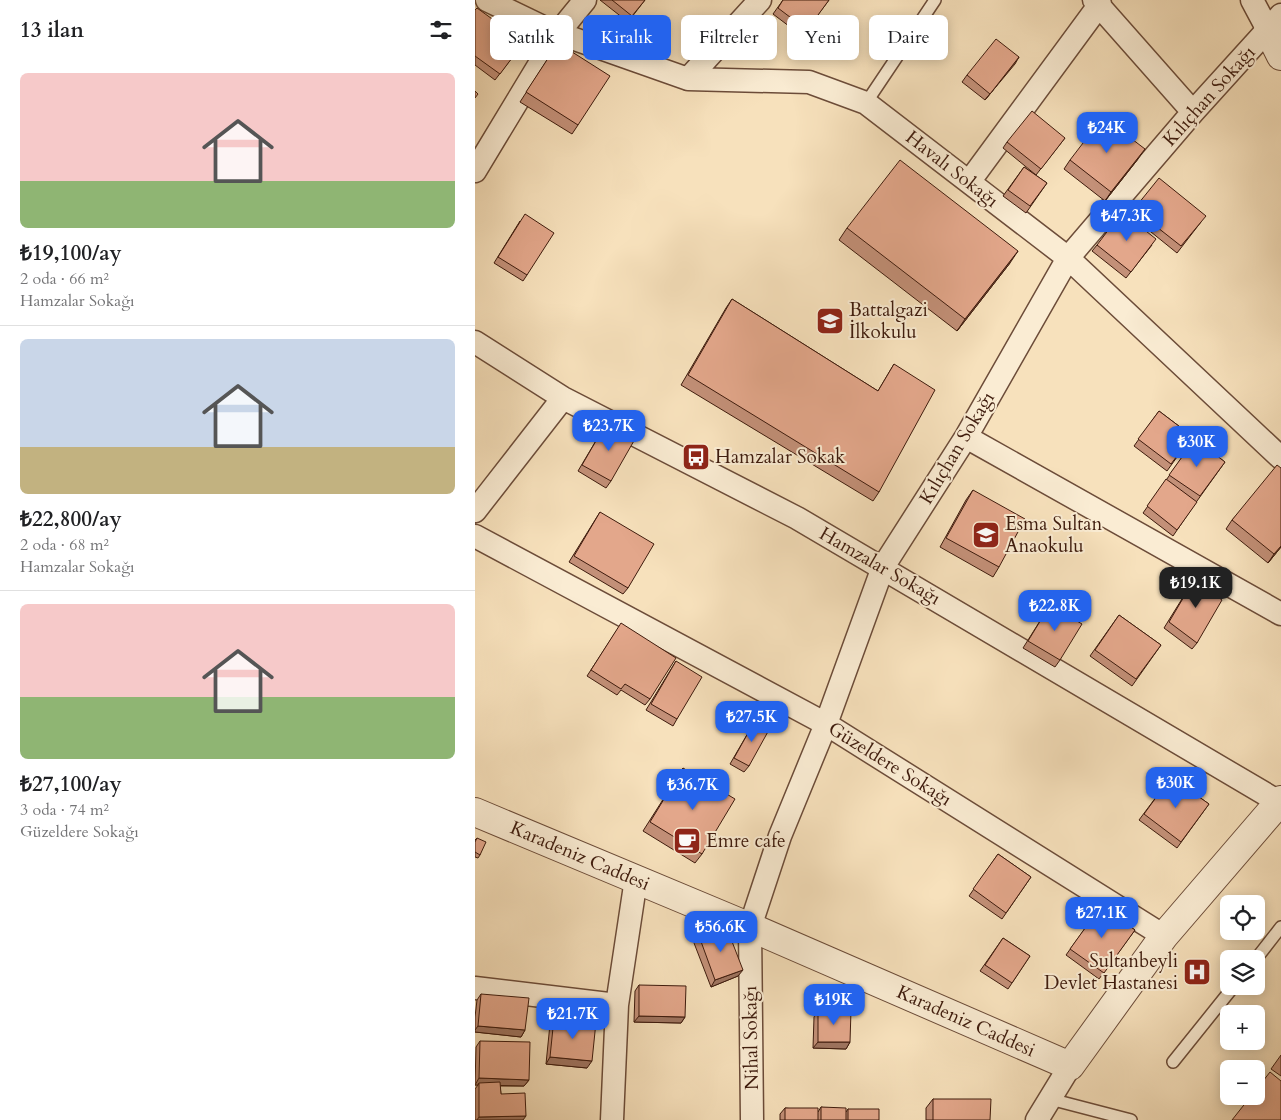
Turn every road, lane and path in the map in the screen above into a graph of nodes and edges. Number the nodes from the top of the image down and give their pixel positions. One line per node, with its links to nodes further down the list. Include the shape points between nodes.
1 (487, 0): 8 (street, Havalı Sokağı)
2 (585, 0): 9 (street)
3 (760, 0): 14 (street)
4 (935, 0): 15 (lane)
5 (1252, 0): 10 (street)
6 (1281, 1): 10 (lane)
7 (1097, 2): 16 (street); 18 (street)
8 (519, 15)
9 (570, 15)
10 (1275, 22): 12 (street); 16 (street, Kılıçhan Sokağı)
11 (573, 38): 14 (street, Havalı Sokağı)
12 (1281, 56)
13 (538, 60): 17 (street)
14 (688, 79): 15 (street, Havalı Sokağı, via 809,82)
15 (866, 103): 18 (street, Havalı Sokağı)
16 (1193, 112): 19 (street, Kılıçhan Sokağı)
17 (475, 172)
18 (969, 182): 19 (street, Havalı Sokağı)
19 (1068, 258): 22 (street, Kılıçhan Sokağı); 23 (street, Havalı Sokağı)
20 (475, 342): 21 (street, Hamzalar Sokağı)
21 (563, 398): 24 (street); 26 (street, Hamzalar Sokağı, via 797,518)
22 (966, 437): 26 (street, Kılıçhan Sokağı); 27 (street)
23 (1281, 458)
24 (475, 512)
25 (475, 536): 28 (street, Güzeldere Sokağı)
26 (883, 568): 28 (street, Kılıçhan Sokağı); 29 (street, Hamzalar Sokağı)
27 (1281, 614)
28 (826, 724): 32 (street, Kılıçhan Sokağı, via 780,836); 34 (street, Güzeldere Sokağı)
29 (1280, 801): 34 (street)
30 (475, 812): 31 (street, Karadeniz Caddesi)
31 (636, 879): 32 (street, Karadeniz Caddesi); 38 (street)
32 (750, 927): 40 (street, Karadeniz Caddesi); 43 (street, Nihal Sokağı)
33 (1281, 927): 35 (lane)
34 (1164, 936): 40 (street)
35 (1263, 950)
36 (475, 988): 38 (street)
37 (1227, 995): 39 (lane)
38 (617, 1005): 42 (street)
39 (1173, 1062)
40 (1070, 1066): 41 (street)
41 (1050, 1099): 44 (street); 45 (lane)
42 (612, 1120)
43 (752, 1120)
44 (1037, 1120)
45 (1131, 1120)

